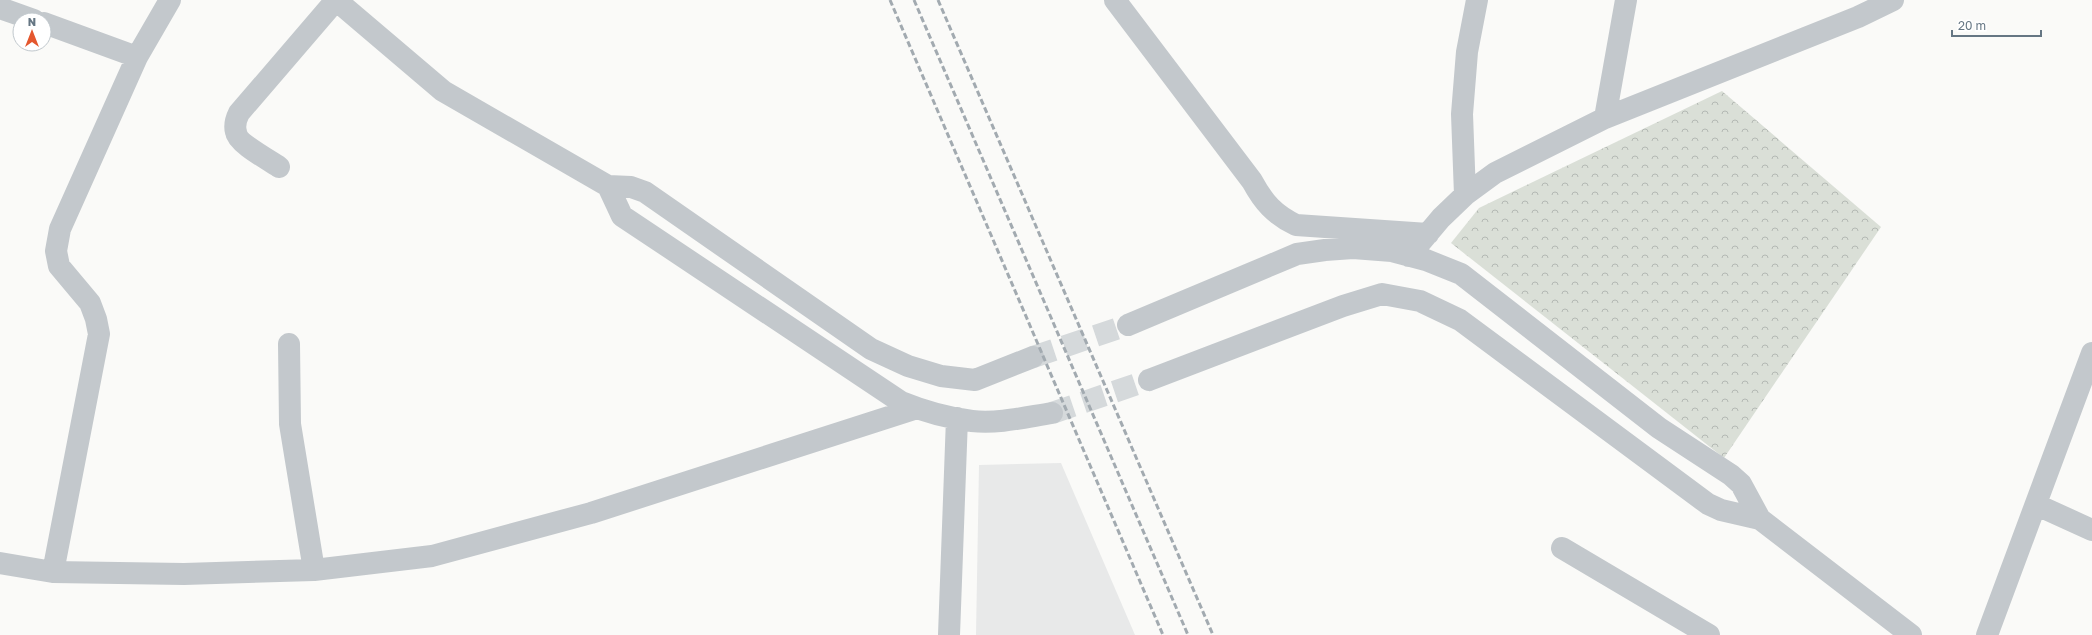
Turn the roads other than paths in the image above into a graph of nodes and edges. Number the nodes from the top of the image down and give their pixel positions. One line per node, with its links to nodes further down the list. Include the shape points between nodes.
1 (170, 0): 10 (street)
2 (336, 0): 12 (street, via 239,113 236,121 236,133 240,140); 13 (street, via 443,91)
3 (1115, 0): 15 (street, via 1252,181 1262,199 1279,216 1296,225)
4 (1477, 0): 14 (street, via 1467,52 1462,114)
5 (1626, 0): 11 (street)
6 (1883, 2): 11 (street, via 1858,17)
7 (0, 8): 8 (street)
8 (12, 12)
9 (52, 27): 10 (street)
10 (137, 57): 31 (street, via 60,229 56,252 60,266 90,303 99,334)
11 (1604, 118): 14 (street, via 1495,173)
12 (279, 167)
13 (608, 186): 20 (street, via 631,187 646,192 871,349 908,366 941,376 975,380); 22 (street, via 622,216 901,402)
14 (1465, 195): 15 (street)
15 (1428, 234): 16 (street)
16 (1409, 256): 17 (street, via 1353,248 1297,254); 26 (street, via 1461,274 1659,428 1731,475 1742,484)
17 (1128, 325)
18 (289, 344): 30 (street, via 290,424)
19 (2092, 352): 25 (street)
20 (1033, 357)
21 (1149, 380): 26 (street, via 1343,306 1382,294 1420,301 1460,320 1708,504 1721,510)
22 (917, 408): 24 (street); 30 (street, via 591,513 440,554)
23 (1052, 413): 24 (street, via 1006,421 973,421)
24 (957, 418): 33 (street)
25 (2037, 505): 27 (street); 36 (street)
26 (1760, 519): 32 (street)
27 (2092, 530)
28 (1562, 548): 34 (street)
29 (0, 563): 31 (street)
30 (314, 570): 31 (street, via 184,574)
31 (53, 572)
32 (1889, 628): 35 (street)
33 (948, 635)
34 (1709, 635)
35 (1911, 635)
36 (1987, 635)

